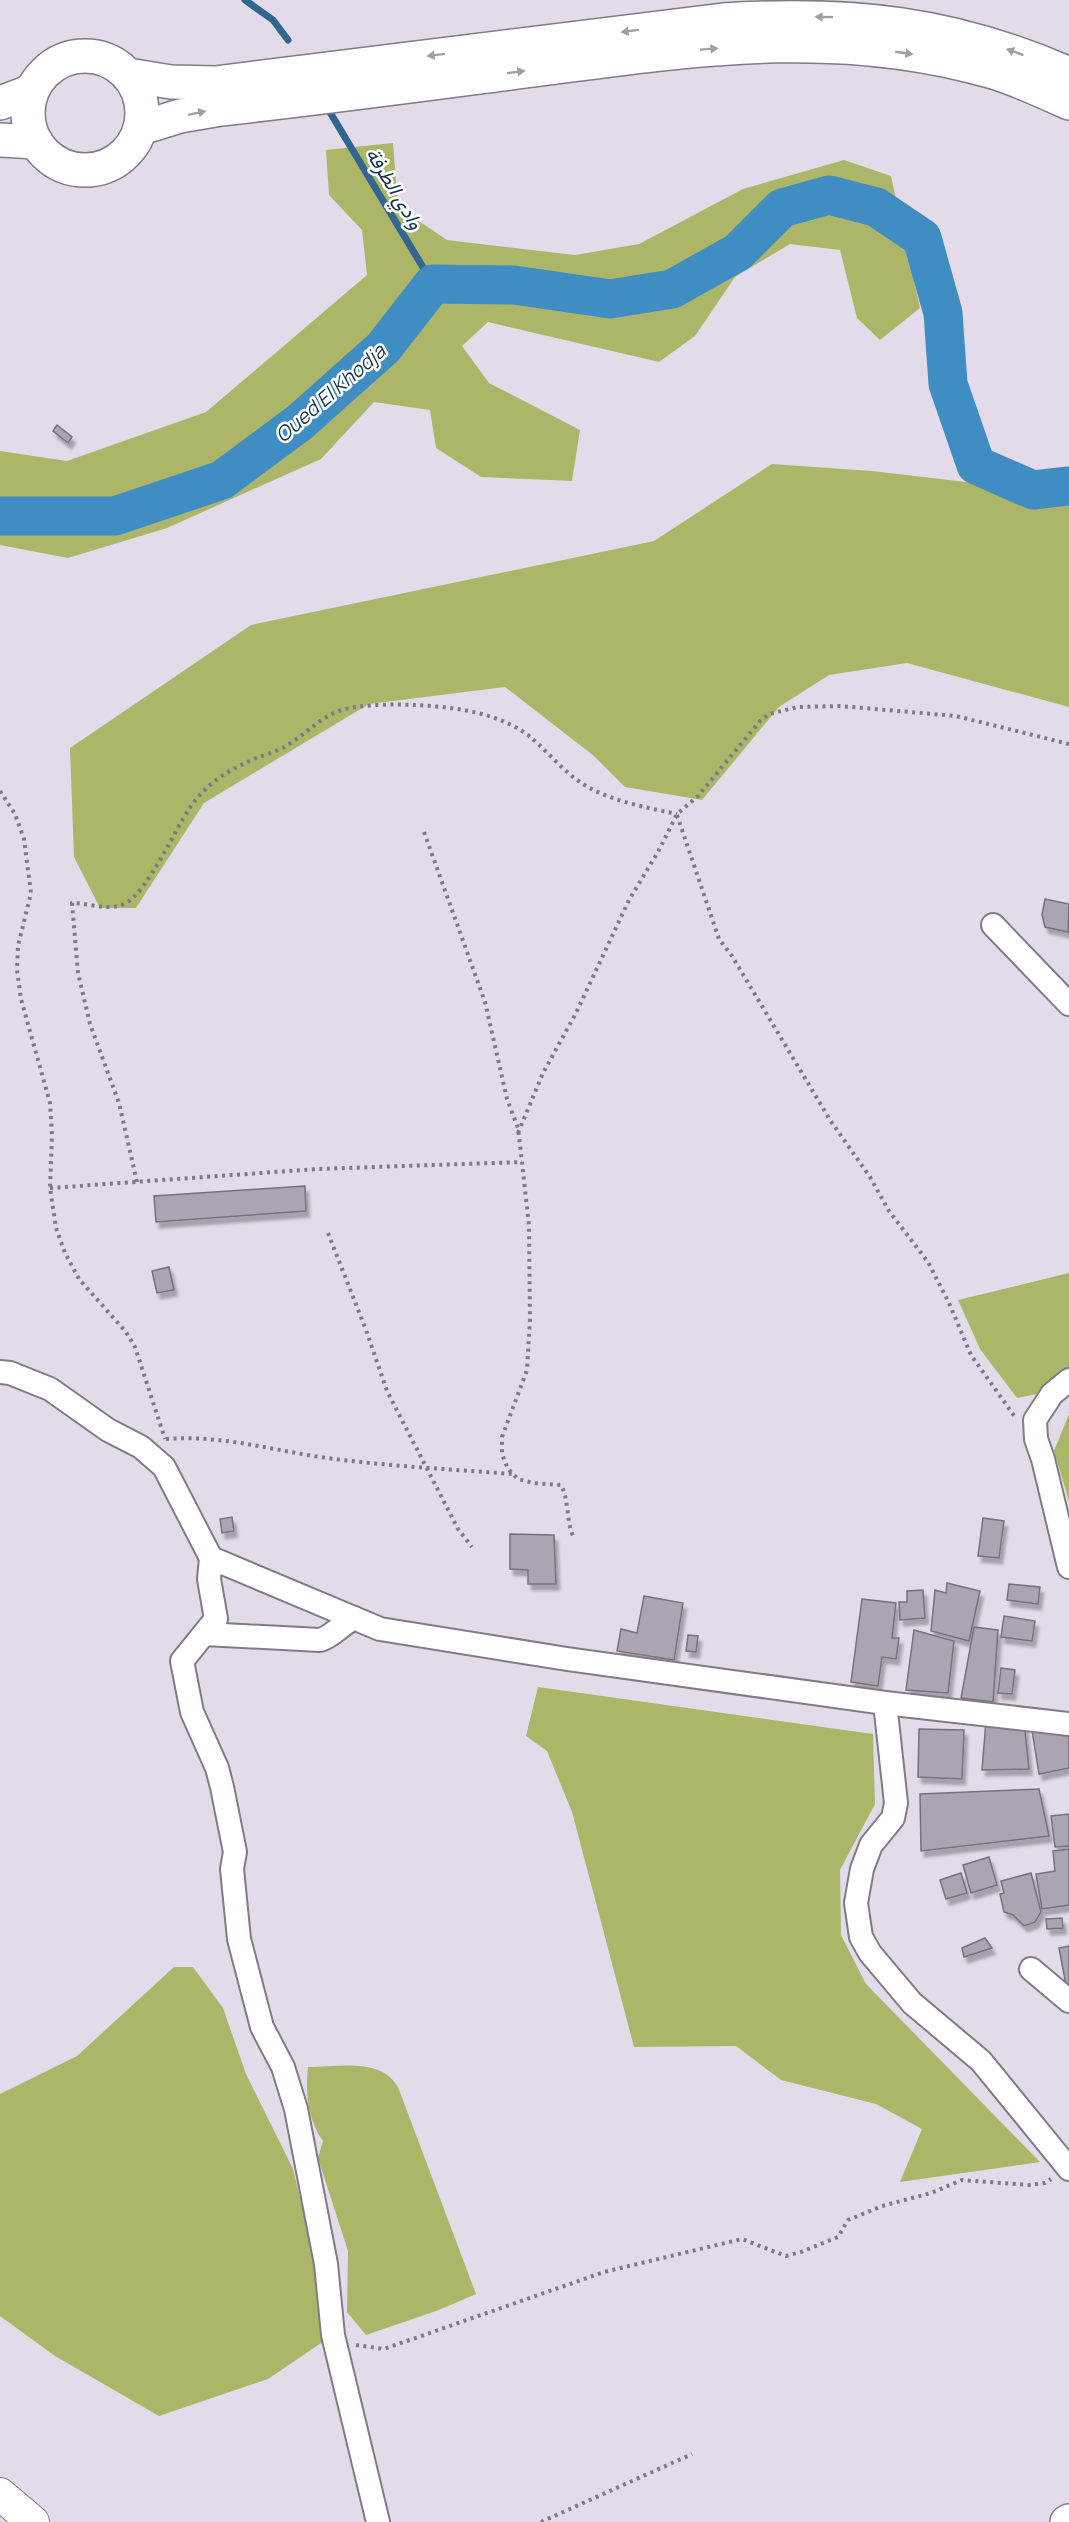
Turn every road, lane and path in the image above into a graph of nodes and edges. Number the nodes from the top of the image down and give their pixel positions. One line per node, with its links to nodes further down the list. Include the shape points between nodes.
1 (1069, 74): 2 (highway, one-way to 2, via 998,46 950,33 869,19 785,16 679,25 215,83 171,82)
2 (128, 75): 3 (highway, via 106,59 80,56 56,64); 6 (highway, via 140,94)
3 (32, 91): 4 (highway); 8 (highway, via 28,117)
4 (0, 103)
5 (1069, 103): 6 (highway, one-way to 5, via 220,109 620,58 771,45 906,52 995,73)
6 (141, 128): 8 (highway, via 118,160 93,170 66,168)
7 (0, 140): 8 (highway)
8 (36, 142)
9 (1069, 744): 11 (path, via 956,716 840,706 798,707 770,714 760,721 698,796)
10 (0, 791): 18 (path, via 15,814 27,861 31,893 18,946 17,970 21,999 50,1103)
11 (677, 814): 15 (path, via 629,900 543,1073); 17 (path, via 590,788 552,760 527,735 490,716 415,705 341,710 317,721 285,747 215,780 190,808 147,879 126,903 108,908 72,903 78,973 90,1024 119,1103); 23 (path, via 719,939 830,1120 889,1211 928,1262 971,1354 1011,1412)
12 (424, 832): 15 (path, via 485,1002)
13 (993, 925): 14 (street)
14 (1069, 1004)
15 (518, 1133): 16 (path)
16 (522, 1162): 17 (path, via 317,1169); 26 (path, via 529,1226 530,1319 527,1370 501,1445)
17 (137, 1182): 18 (path)
18 (51, 1188): 22 (path, via 56,1227 65,1253 80,1279 135,1347)
19 (328, 1233): 25 (path, via 387,1391)
20 (0, 1372): 24 (street, via 50,1389 108,1430 141,1447)
21 (1069, 1380): 23 (street, via 1052,1394 1035,1420)
22 (165, 1439): 24 (path); 25 (path, via 224,1439 318,1456)
23 (1036, 1439): 30 (street)
24 (164, 1467): 29 (street)
25 (427, 1468): 26 (path); 28 (path)
26 (512, 1474): 27 (path, via 533,1484 561,1485)
27 (573, 1536)
28 (472, 1547)
29 (211, 1558): 31 (street); 32 (street, via 209,1579 216,1619)
30 (1069, 1567)
31 (354, 1618): 32 (street, via 320,1640); 33 (street, via 380,1629 567,1659)
32 (204, 1634): 38 (street, via 182,1661 183,1672 192,1712 222,1787 235,1852 232,1869 239,1940 262,2027 283,2067 297,2109 326,2264)
33 (885, 1703): 34 (street); 37 (street, via 896,1803 893,1818 871,1845 862,1869 856,1903 861,1937 912,2004 981,2061)
34 (1069, 1724)
35 (1031, 1969): 36 (street)
36 (1069, 2001)
37 (1068, 2168): 38 (path, via 1037,2184 962,2180 848,2220 838,2237 786,2256 742,2239 604,2272 384,2349 355,2345)
38 (333, 2335): 42 (street)
39 (692, 2454): 43 (path)
40 (0, 2494): 41 (main road)
41 (33, 2522)
42 (378, 2522)
43 (541, 2522)

